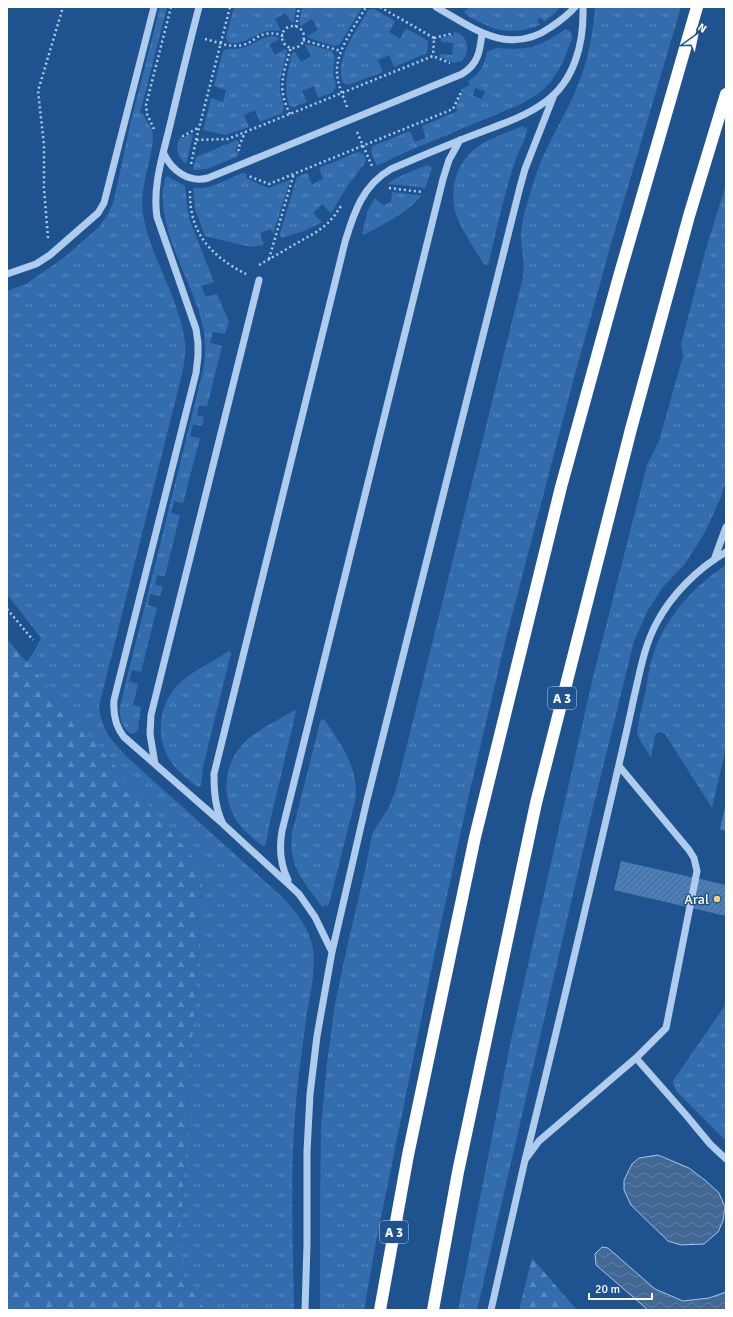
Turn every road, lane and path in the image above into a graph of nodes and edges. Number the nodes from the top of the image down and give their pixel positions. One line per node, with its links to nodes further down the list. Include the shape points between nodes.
1 (63, 7): 32 (path, via 38,91 44,145 44,188)
2 (154, 7): 32 (lane, via 104,203 98,213)
3 (171, 7): 24 (path, via 146,104 146,114)
4 (199, 7): 14 (lane)
5 (230, 7): 17 (path)
6 (299, 7): 12 (path)
7 (380, 7): 20 (path, via 434,38)
8 (436, 7): 13 (lane)
9 (575, 7): 13 (lane, via 548,30 528,38 509,40)
10 (583, 7): 22 (lane, via 580,48 566,80)
11 (696, 7): 53 (highway, A 3, via 560,487 475,837 408,1155)
12 (296, 28): 15 (path, via 292,26 284,31); 16 (path, via 300,28)
13 (482, 34): 27 (lane, via 475,62 462,74 208,178 201,180 184,176 172,167)
14 (191, 35): 17 (path); 27 (lane)
15 (283, 35): 17 (path, via 264,34 242,46); 18 (path, via 282,39)
16 (303, 40): 18 (path, via 302,44 295,48); 19 (path)
17 (220, 43): 25 (path)
18 (291, 47): 23 (path, via 282,88)
19 (341, 51)
20 (433, 56)
21 (726, 94): 54 (highway, A 3, via 689,216 631,429 536,803 458,1172)
22 (554, 95): 26 (lane, via 517,118); 48 (lane, via 520,187 367,800)
23 (290, 114)
24 (156, 132)
25 (196, 140)
26 (461, 140): 46 (lane, via 384,173 363,194 353,217 216,764 214,786 218,812); 47 (lane, via 443,179 282,831 281,863)
27 (164, 154): 44 (lane, via 156,191 157,217 193,316 198,356 196,373 113,707 115,721 121,733)
28 (370, 160): 29 (path)
29 (368, 165)
30 (294, 173): 33 (path)
31 (344, 201): 33 (path, via 336,215 318,231)
32 (50, 255): 37 (lane, via 36,264)
33 (269, 259): 34 (path)
34 (257, 266)
35 (251, 270): 36 (path)
36 (245, 273)
37 (7, 274)
38 (259, 280): 44 (lane, via 151,715 150,734)
39 (726, 527): 41 (lane)
40 (726, 552): 41 (lane)
41 (714, 560): 45 (lane, via 690,580 674,598 656,623 649,638)
42 (7, 609): 43 (path)
43 (33, 640)
44 (155, 765): 46 (lane)
45 (619, 766): 49 (lane, via 689,850 697,871 666,1028); 51 (lane)
46 (223, 824): 47 (lane)
47 (290, 885): 48 (lane, via 315,917)
48 (332, 952): 52 (lane, via 310,1094)
49 (636, 1058): 50 (lane); 51 (lane, via 539,1141)
50 (726, 1159)
51 (525, 1160): 55 (lane)
52 (304, 1310)
53 (380, 1310)
54 (433, 1310)
55 (491, 1310)

